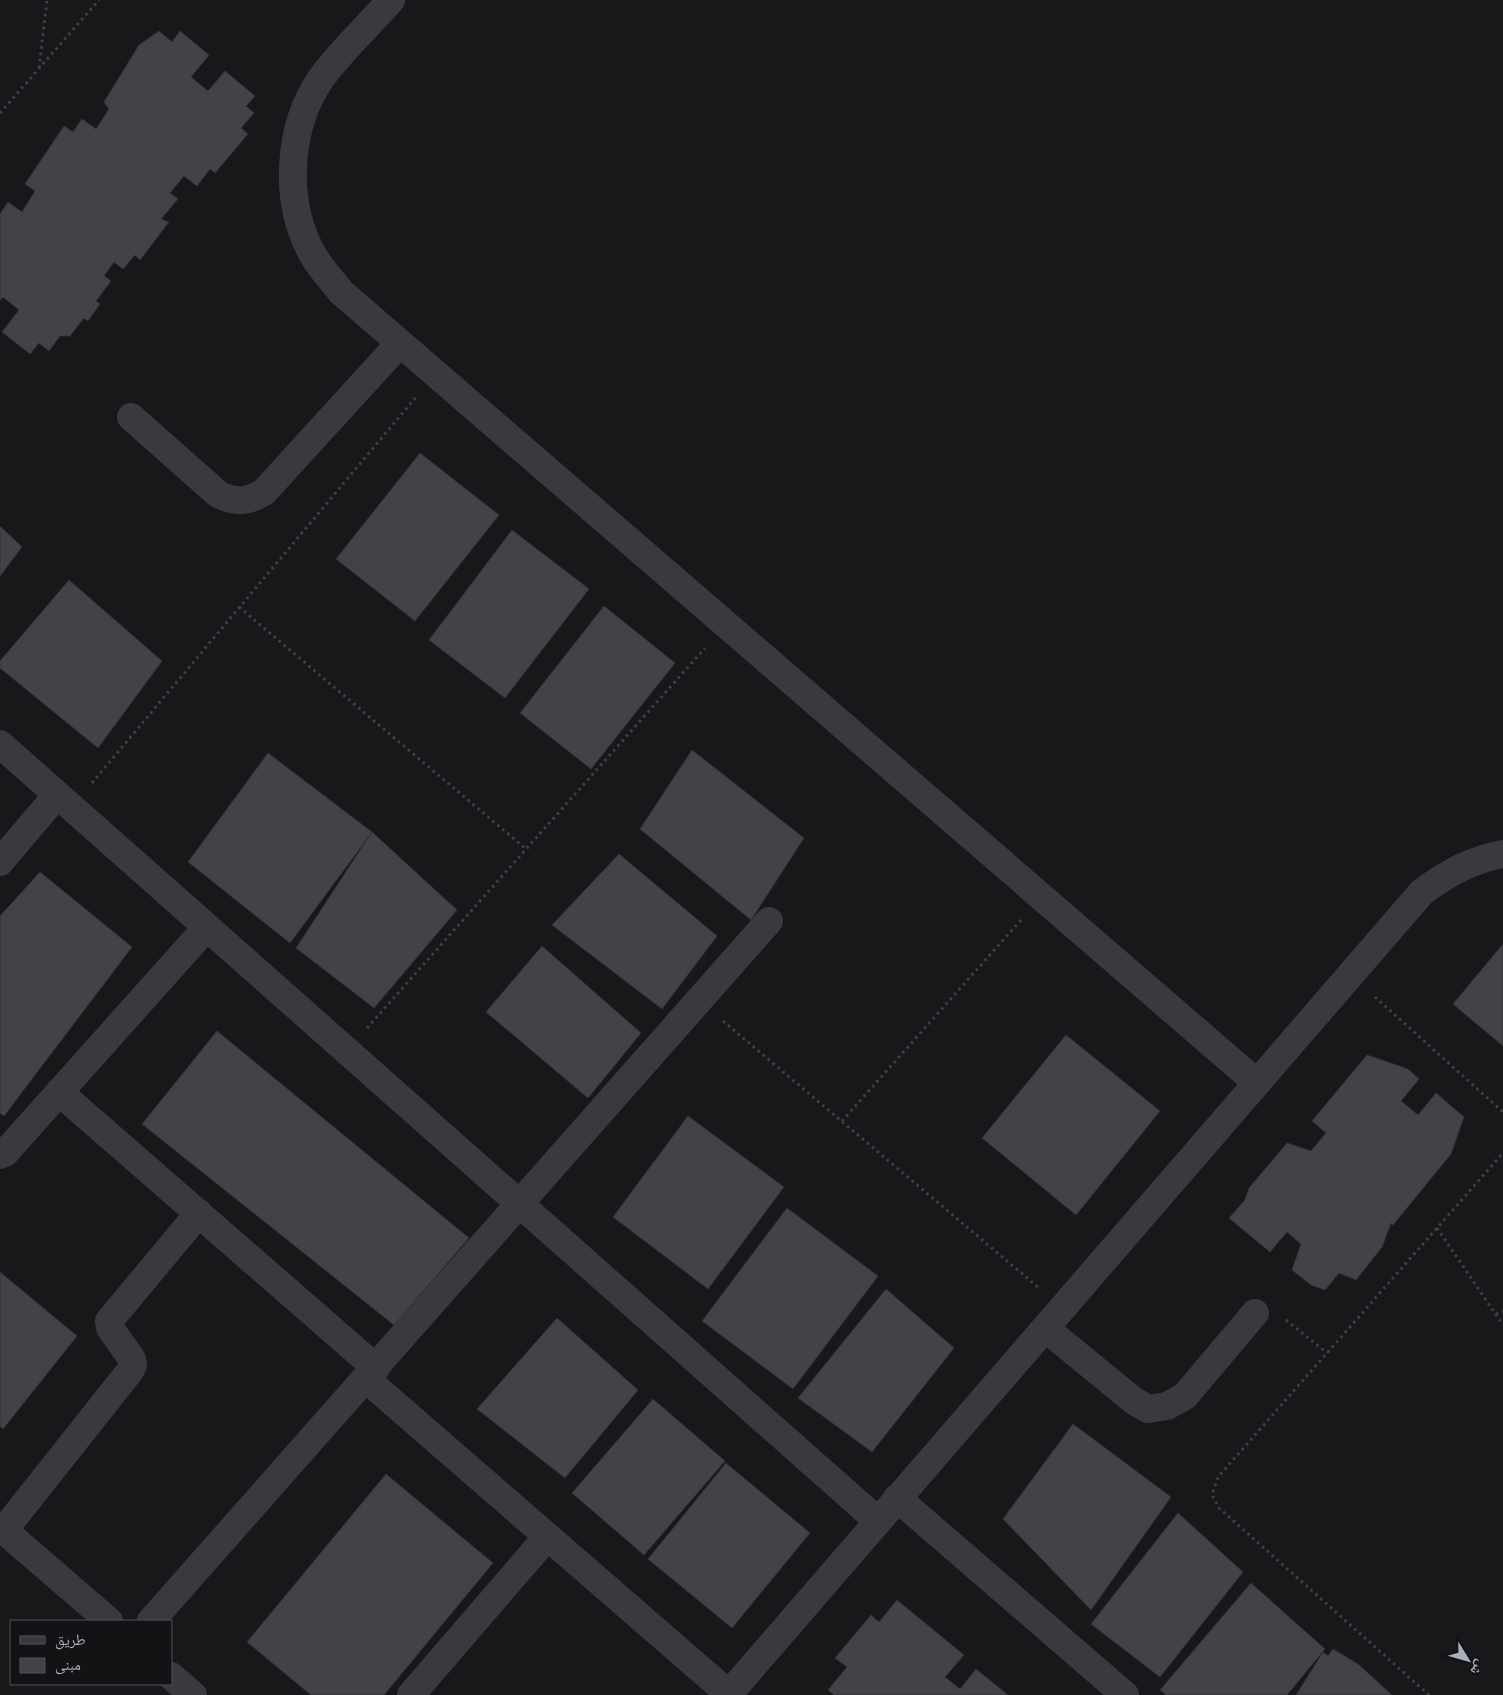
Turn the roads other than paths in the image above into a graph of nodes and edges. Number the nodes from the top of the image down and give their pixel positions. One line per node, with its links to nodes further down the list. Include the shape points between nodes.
1 (391, 0): 2 (street, via 322,78 301,119 292,165 296,212 313,255 340,292)
2 (400, 343): 3 (street, via 264,492 254,498 241,501 218,494); 10 (street)
3 (131, 417)
4 (0, 744): 5 (street)
5 (64, 801): 7 (street); 9 (street)
6 (1503, 854): 10 (street, via 1481,858 1450,872 1422,892)
7 (0, 862)
8 (769, 921): 13 (street)
9 (207, 927): 11 (street); 13 (street)
10 (1256, 1083): 16 (street)
11 (59, 1092): 12 (street); 14 (street)
12 (0, 1155)
13 (519, 1203): 17 (street); 19 (street)
14 (199, 1213): 17 (street); 20 (street, via 109,1321 110,1328 132,1359 130,1371)
15 (1255, 1313): 16 (street, via 1185,1396 1167,1406 1148,1409)
16 (1044, 1328): 18 (street)
17 (371, 1373): 21 (street); 23 (street)
18 (897, 1498): 19 (street); 28 (street)
19 (878, 1521): 25 (street)
20 (2, 1528): 22 (street)
21 (547, 1537): 25 (street); 27 (street)
22 (108, 1620)
23 (152, 1620)
24 (172, 1677): 26 (street)
25 (738, 1691)
26 (193, 1695)
27 (411, 1695)
28 (1125, 1695)

